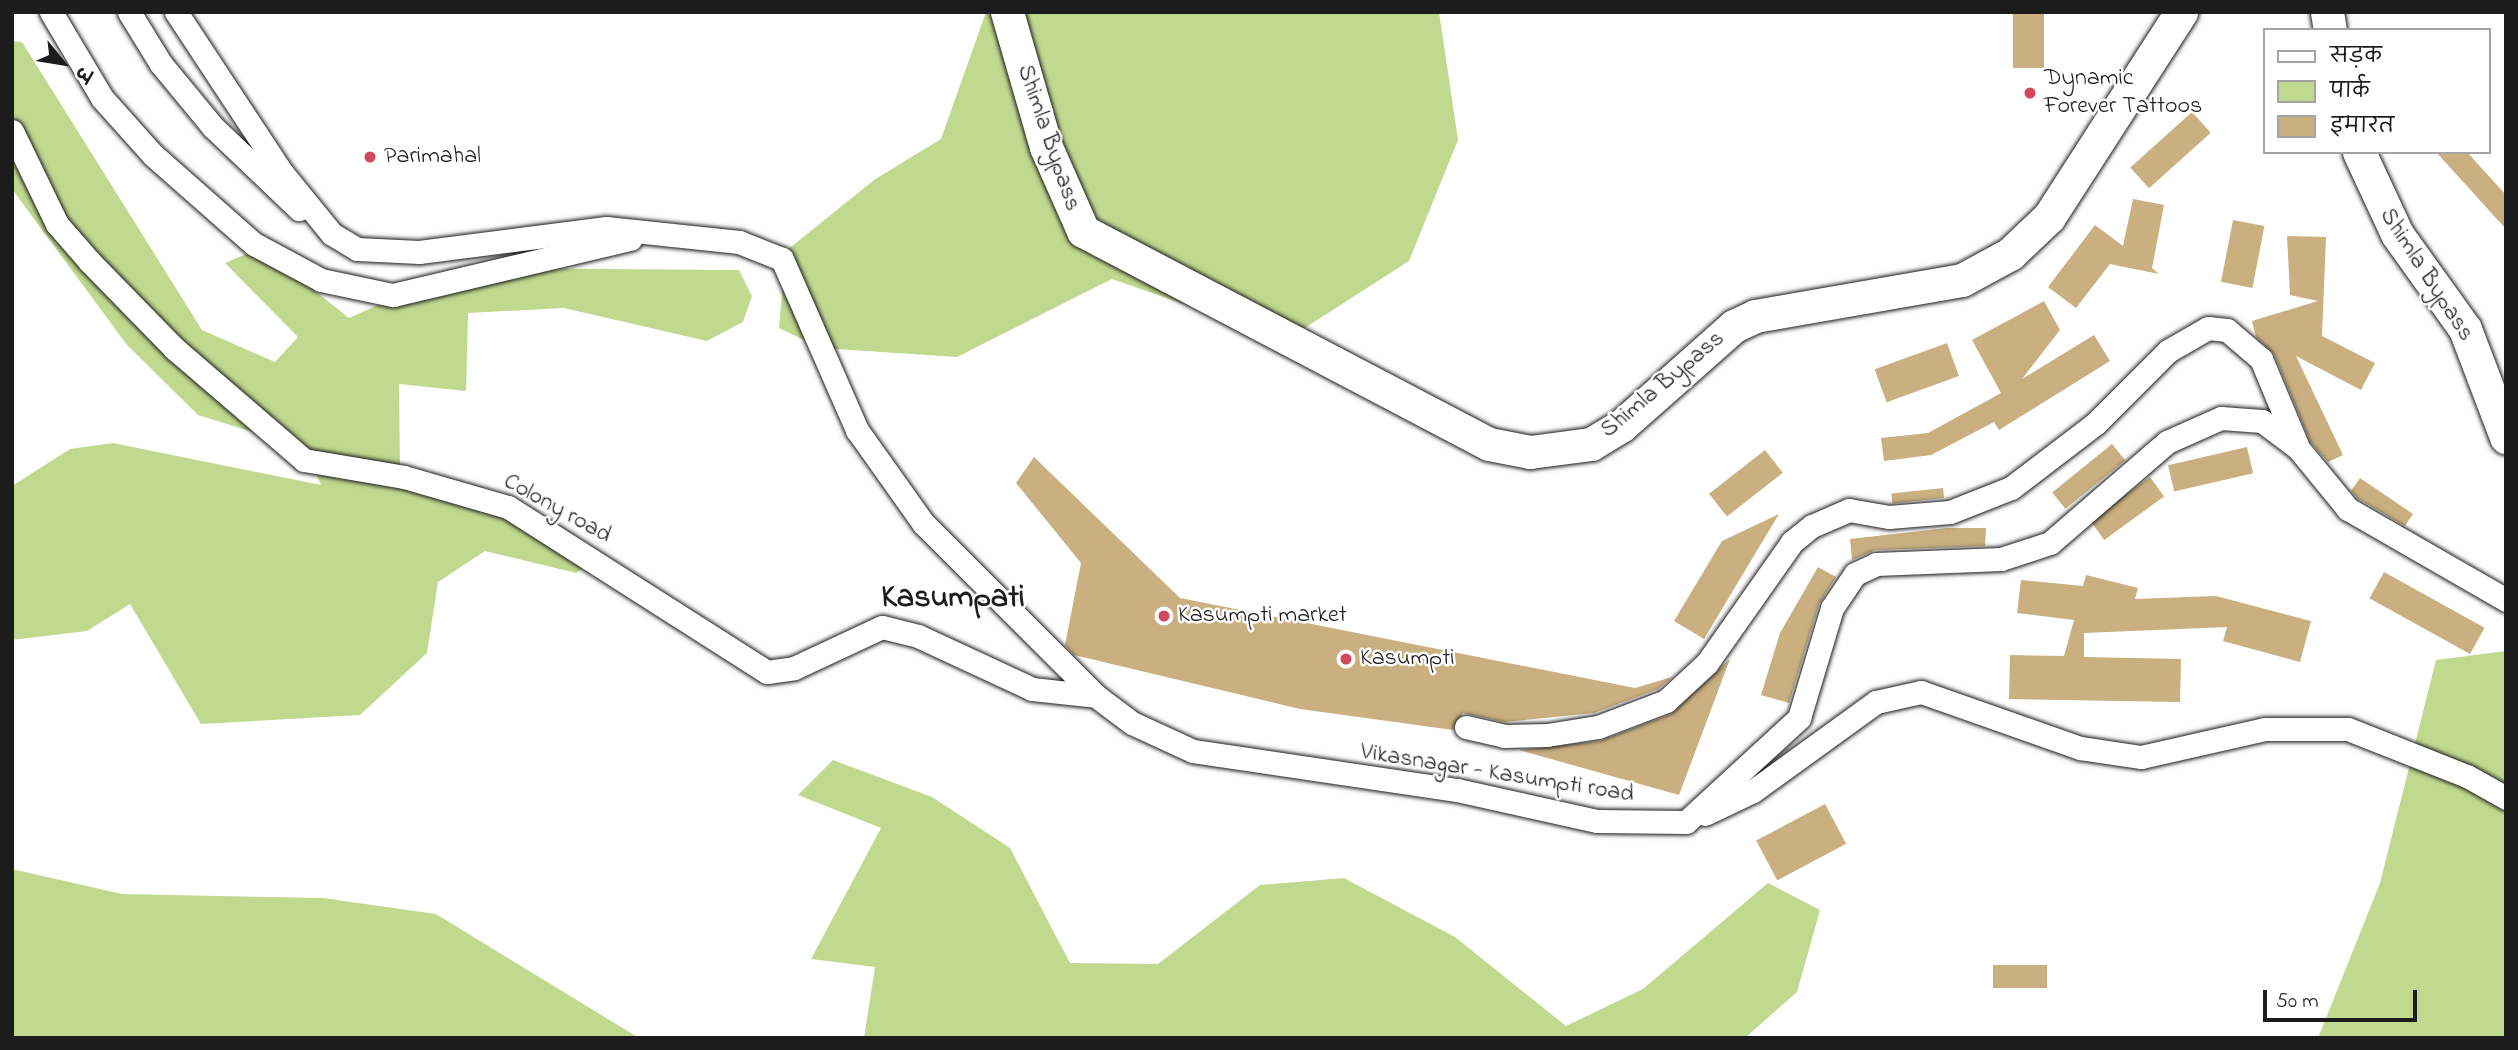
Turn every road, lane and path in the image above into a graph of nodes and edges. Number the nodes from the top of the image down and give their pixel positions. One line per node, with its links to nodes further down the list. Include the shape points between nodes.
1 (51, 12): 8 (street, via 102,98 153,155 254,244 338,287 378,296 426,291)
2 (129, 12): 9 (street, Vikasnagar - Kasumpti road, via 161,64 213,127 262,180)
3 (176, 12): 9 (street, via 247,122)
4 (1007, 12): 5 (highway, Shimla Bypass, via 1046,147 1083,231 1489,444 1530,452 1591,443 1621,426 1734,326 1755,316 1962,280 2010,254 2049,217)
5 (2181, 12)
6 (12, 131): 13 (street, Colony road, via 57,224 90,262 175,349 304,460 404,477 508,507 767,672 794,667 882,627 918,636 1032,688)
7 (2360, 154): 10 (highway, Shimla Bypass, via 2397,234 2465,329)
8 (664, 232): 9 (street, Vikasnagar - Kasumpti road, via 584,229 389,254 357,249); 13 (street, Vikasnagar - Kasumpti road, via 739,242 782,259 857,430 885,471 923,523)
9 (332, 234)
10 (2506, 438)
11 (2298, 448): 12 (street, via 2348,509); 14 (street, via 2261,359 2227,330 2199,331 2168,351 2053,460 2011,488 1950,512 1889,517 1849,510 1812,526 1792,542 1707,663 1666,701 1598,727 1547,735 1504,736); 16 (street, via 2262,421 2221,418 2167,442 2050,543 2001,559 1876,564 1855,573 1832,608 1799,718)
12 (2506, 600)
13 (1096, 696): 16 (street, Vikasnagar - Kasumpti road, via 1132,723 1194,751 1457,790 1597,821 1661,824)
14 (1466, 727)
15 (2506, 798): 16 (street, Vikasnagar - Kasumpti road, via 2468,776 2348,729 2265,729 2141,757 2080,748 1921,692 1876,702 1753,791)
16 (1699, 816)

